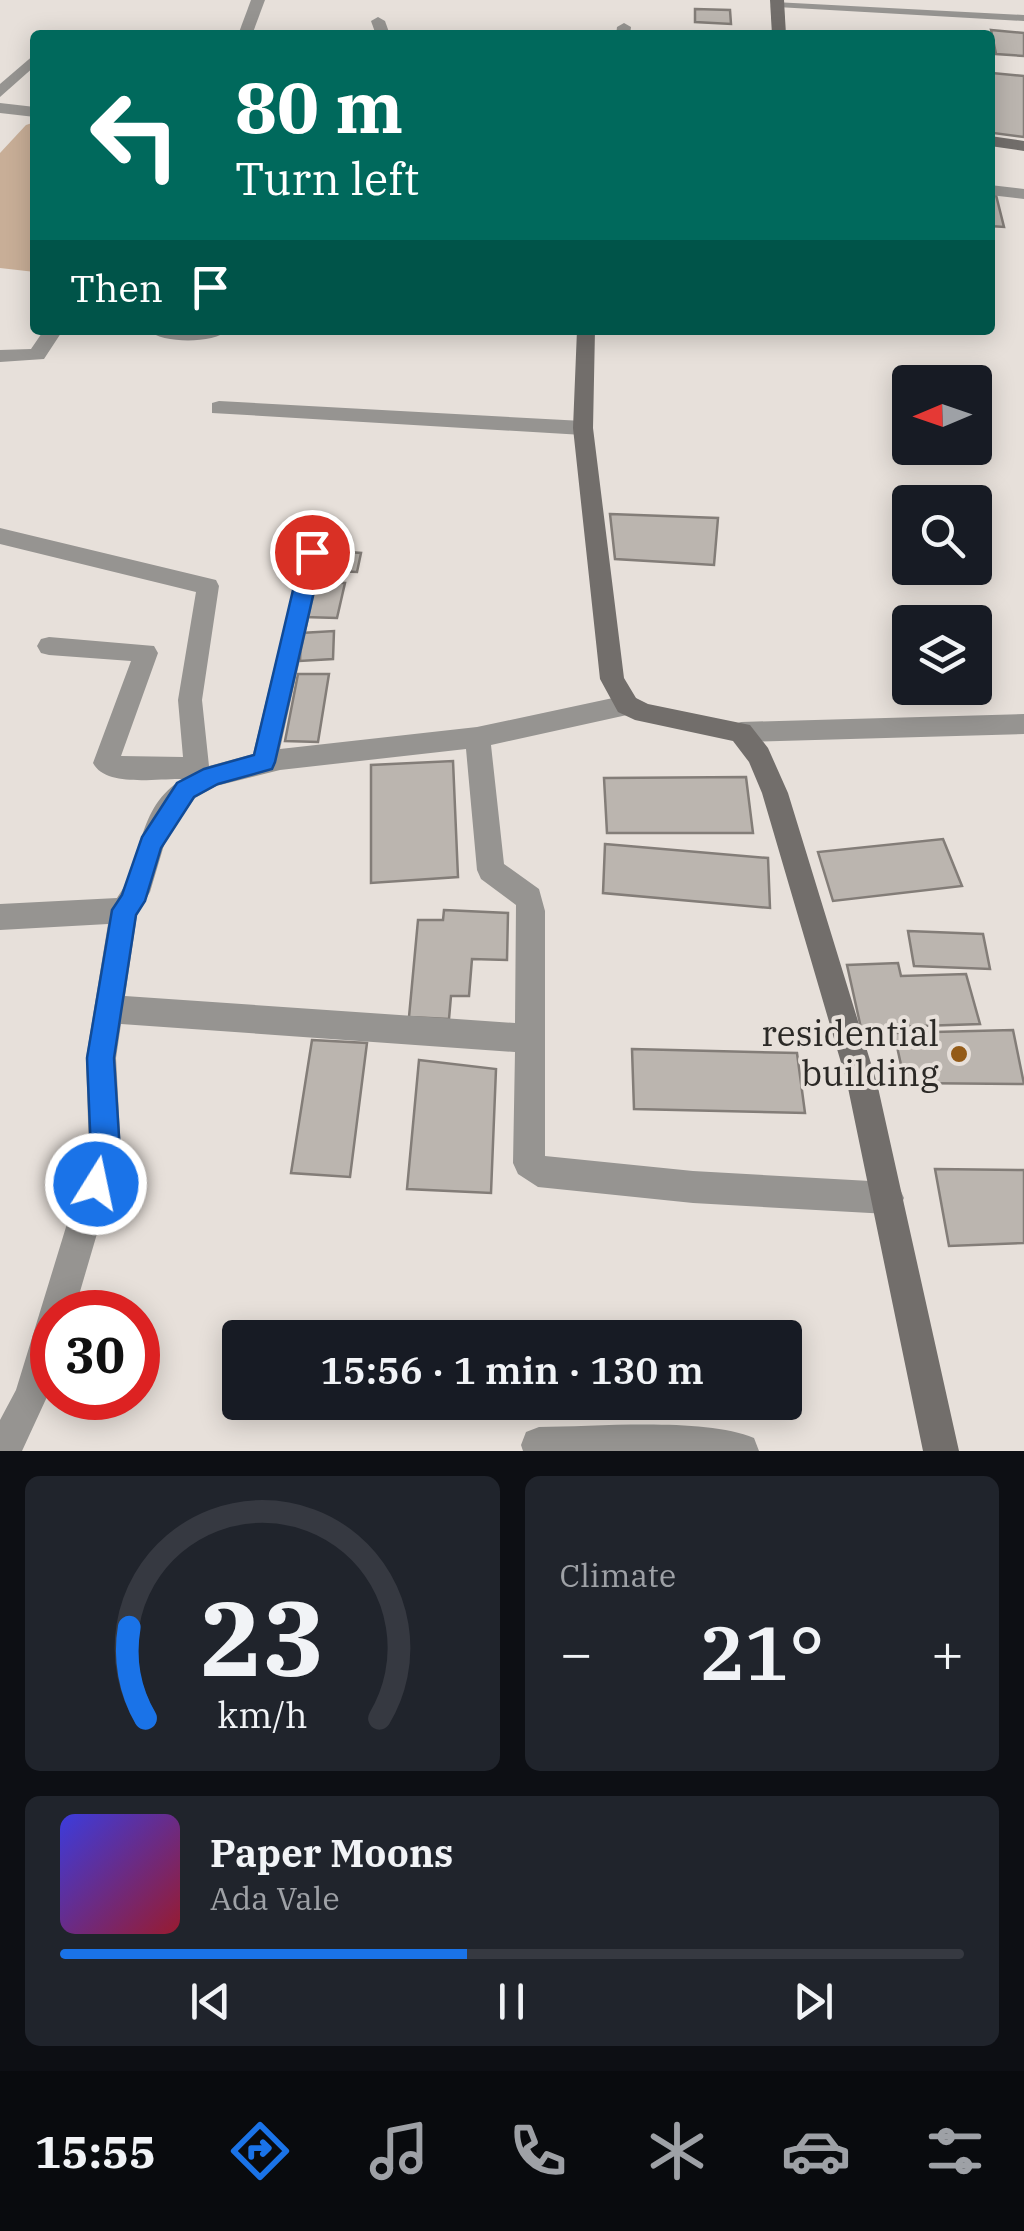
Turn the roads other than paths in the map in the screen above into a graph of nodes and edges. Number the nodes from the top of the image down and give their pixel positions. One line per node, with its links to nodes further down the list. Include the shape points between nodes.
1 (258, 0): 4 (street)
2 (777, 2): 3 (lane); 5 (street)
3 (1024, 18)
4 (246, 30)
5 (779, 30)
6 (30, 63): 7 (street)
7 (0, 92)
8 (0, 108): 9 (street)
9 (30, 111)
10 (995, 142): 11 (street)
11 (1024, 146)
12 (995, 191): 13 (street)
13 (1024, 194)
14 (51, 335): 16 (street, via 37,355)
15 (586, 335): 18 (street)
16 (0, 356)
17 (219, 408): 18 (street)
18 (583, 428): 22 (street, via 612,679)
19 (0, 536): 27 (street, via 208,586 190,700)
20 (312, 552): 26 (street)
21 (49, 646): 27 (street, via 146,654 106,763)
22 (626, 705): 24 (street); 25 (street)
23 (1024, 724): 24 (street)
24 (740, 732): 32 (street, via 776,793 862,1083)
25 (478, 737): 26 (street); 31 (street, via 491,870 529,898 532,911)
26 (264, 762): 27 (street)
27 (197, 774): 28 (street, via 160,825)
28 (124, 910): 29 (street); 30 (street)
29 (0, 917)
30 (108, 1009): 31 (street); 33 (street, via 100,1058 105,1152)
31 (531, 1039): 32 (street, via 529,1162 538,1171)
32 (888, 1198): 38 (street)
33 (64, 1290)
34 (30, 1400): 36 (street)
35 (539, 1445): 37 (street)
36 (2, 1451)
37 (742, 1451)
38 (941, 1451)

